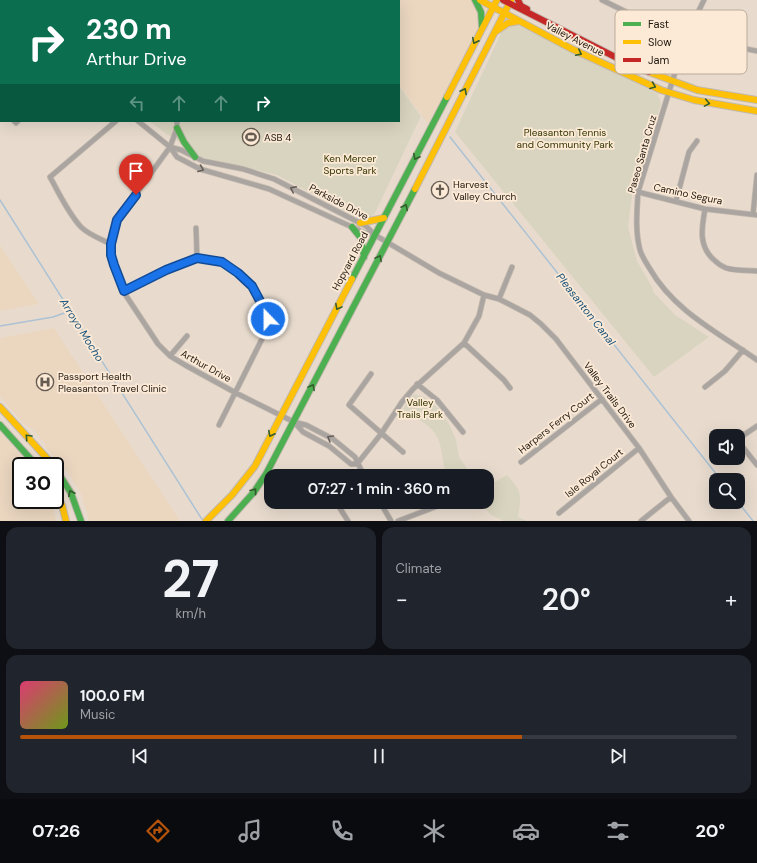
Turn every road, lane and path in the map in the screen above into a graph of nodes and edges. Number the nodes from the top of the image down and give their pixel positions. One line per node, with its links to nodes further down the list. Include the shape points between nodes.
1 (475, 0): 15 (main road, via 481,12)
2 (480, 0): 9 (main road, Valley Avenue)
3 (497, 0): 9 (main road, Hopyard Road)
4 (503, 0): 8 (main road, Valley Avenue)
5 (518, 0): 13 (main road)
6 (602, 0): 10 (street)
7 (704, 0): 11 (street, Paseo Santa Cruz)
8 (510, 2): 12 (main road); 13 (main road, Valley Avenue)
9 (494, 7): 12 (main road, Valley Avenue); 15 (main road, Hopyard Road)
10 (622, 10)
11 (699, 10)
12 (504, 13): 14 (main road, Valley Avenue); 16 (main road)
13 (533, 16): 19 (main road, Valley Avenue)
14 (519, 22): 16 (main road, via 508,23); 20 (main road, Valley Avenue, one-way to 20)
15 (482, 29): 39 (main road, Hopyard Road, one-way to 39)
16 (494, 33): 44 (main road, one-way to 16)
17 (747, 49): 18 (street)
18 (757, 51)
19 (615, 57)
20 (615, 70)
21 (624, 74): 25 (main road, Valley Avenue, one-way to 25)
22 (653, 74): 24 (main road, Valley Avenue)
23 (675, 74): 24 (street, Paseo Santa Cruz)
24 (673, 82): 25 (street, Paseo Santa Cruz); 26 (main road, Valley Avenue, via 697,90)
25 (670, 92): 27 (main road, Valley Avenue, one-way to 27, via 694,100); 35 (street, Paseo Santa Cruz)
26 (757, 100)
27 (757, 111)
28 (115, 122): 45 (street, via 50,177 82,227)
29 (139, 122): 32 (street, Parkside Drive)
30 (177, 124): 32 (street, Arthur Drive); 33 (main road, via 184,142)
31 (697, 141): 36 (street, via 689,152)
32 (170, 147): 33 (street, Parkside Drive); 41 (street, Parkside Drive, one-way to 41, via 177,157 200,169 269,188); 45 (street, Arthur Drive, via 117,220)
33 (195, 157): 40 (street, Parkside Drive, one-way to 33, via 275,180)
34 (757, 175): 38 (street)
35 (638, 192): 36 (street, Camino Segura); 55 (street, Paseo Santa Cruz, via 636,218 641,252 658,283 683,309)
36 (676, 201): 37 (street, Camino Segura)
37 (705, 209): 38 (street, Camino Segura); 49 (street, via 701,236 708,254 725,268)
38 (755, 215)
39 (384, 218): 40 (main road); 43 (main road, Hopyard Road)
40 (360, 223): 43 (street, Parkside Drive)
41 (352, 227): 43 (street, Parkside Drive); 46 (main road, via 360,238)
42 (196, 228): 47 (street)
43 (375, 235): 44 (street, Valley Trails Drive); 46 (main road, Hopyard Road)
44 (388, 242): 51 (street, Valley Trails Drive); 66 (main road, one-way to 44)
45 (111, 244): 50 (street, Arthur Drive, via 111,255)
46 (364, 257): 65 (main road, Hopyard Road, one-way to 65)
47 (197, 258): 50 (street); 62 (street, via 222,262 238,273 252,286 268,319 262,339)
48 (512, 267): 52 (street)
49 (757, 271)
50 (124, 291): 56 (street, Arthur Drive, via 158,344)
51 (484, 295): 52 (street, Valley Trails Drive); 54 (street, via 479,316)
52 (499, 299): 63 (street, Valley Trails Drive, via 530,315 541,324 556,339)
53 (187, 336): 56 (street)
54 (464, 343): 59 (street); 61 (street)
55 (743, 350): 57 (street, Paseo Santa Cruz); 60 (street, via 725,371)
56 (170, 356): 62 (street, Arthur Drive)
57 (757, 360)
58 (371, 374): 71 (street, via 349,406)
59 (417, 384): 70 (street, via 437,400); 71 (street)
60 (705, 387)
61 (510, 388)
62 (236, 393): 65 (street, Arthur Drive); 68 (street)
63 (602, 399): 73 (street, Valley Trails Drive); 78 (street, Harpers Ferry Court)
64 (0, 407): 77 (main road, one-way to 64)
65 (281, 415): 66 (street); 91 (main road, Hopyard Road, one-way to 91, via 255,466 233,496)
66 (294, 422): 79 (street, via 303,432 329,446 350,464); 79 (street, one-way to 66, via 355,458 333,439 306,425); 92 (main road, one-way to 66, via 258,486)
67 (0, 425): 76 (main road)
68 (219, 425)
69 (757, 426): 72 (street)
70 (463, 432)
71 (381, 434): 75 (street); 79 (street)
72 (745, 435)
73 (639, 448): 83 (street, Valley Trails Drive); 88 (street, Isle Royal Court)
74 (745, 449): 80 (street)
75 (403, 452)
76 (29, 457)
77 (45, 457)
78 (521, 462)
79 (357, 464): 81 (street)
80 (757, 465)
81 (360, 469)
82 (64, 481): 90 (main road, one-way to 82, via 72,492)
83 (671, 498): 96 (street); 97 (street, Valley Trails Drive)
84 (63, 509): 89 (main road)
85 (340, 509): 93 (street)
86 (384, 509): 94 (street)
87 (430, 509): 95 (street)
88 (559, 513)
89 (66, 521)
90 (81, 521)
91 (206, 521)
92 (228, 521)
93 (348, 521)
94 (391, 521)
95 (398, 521)
96 (641, 521)
97 (689, 521)

